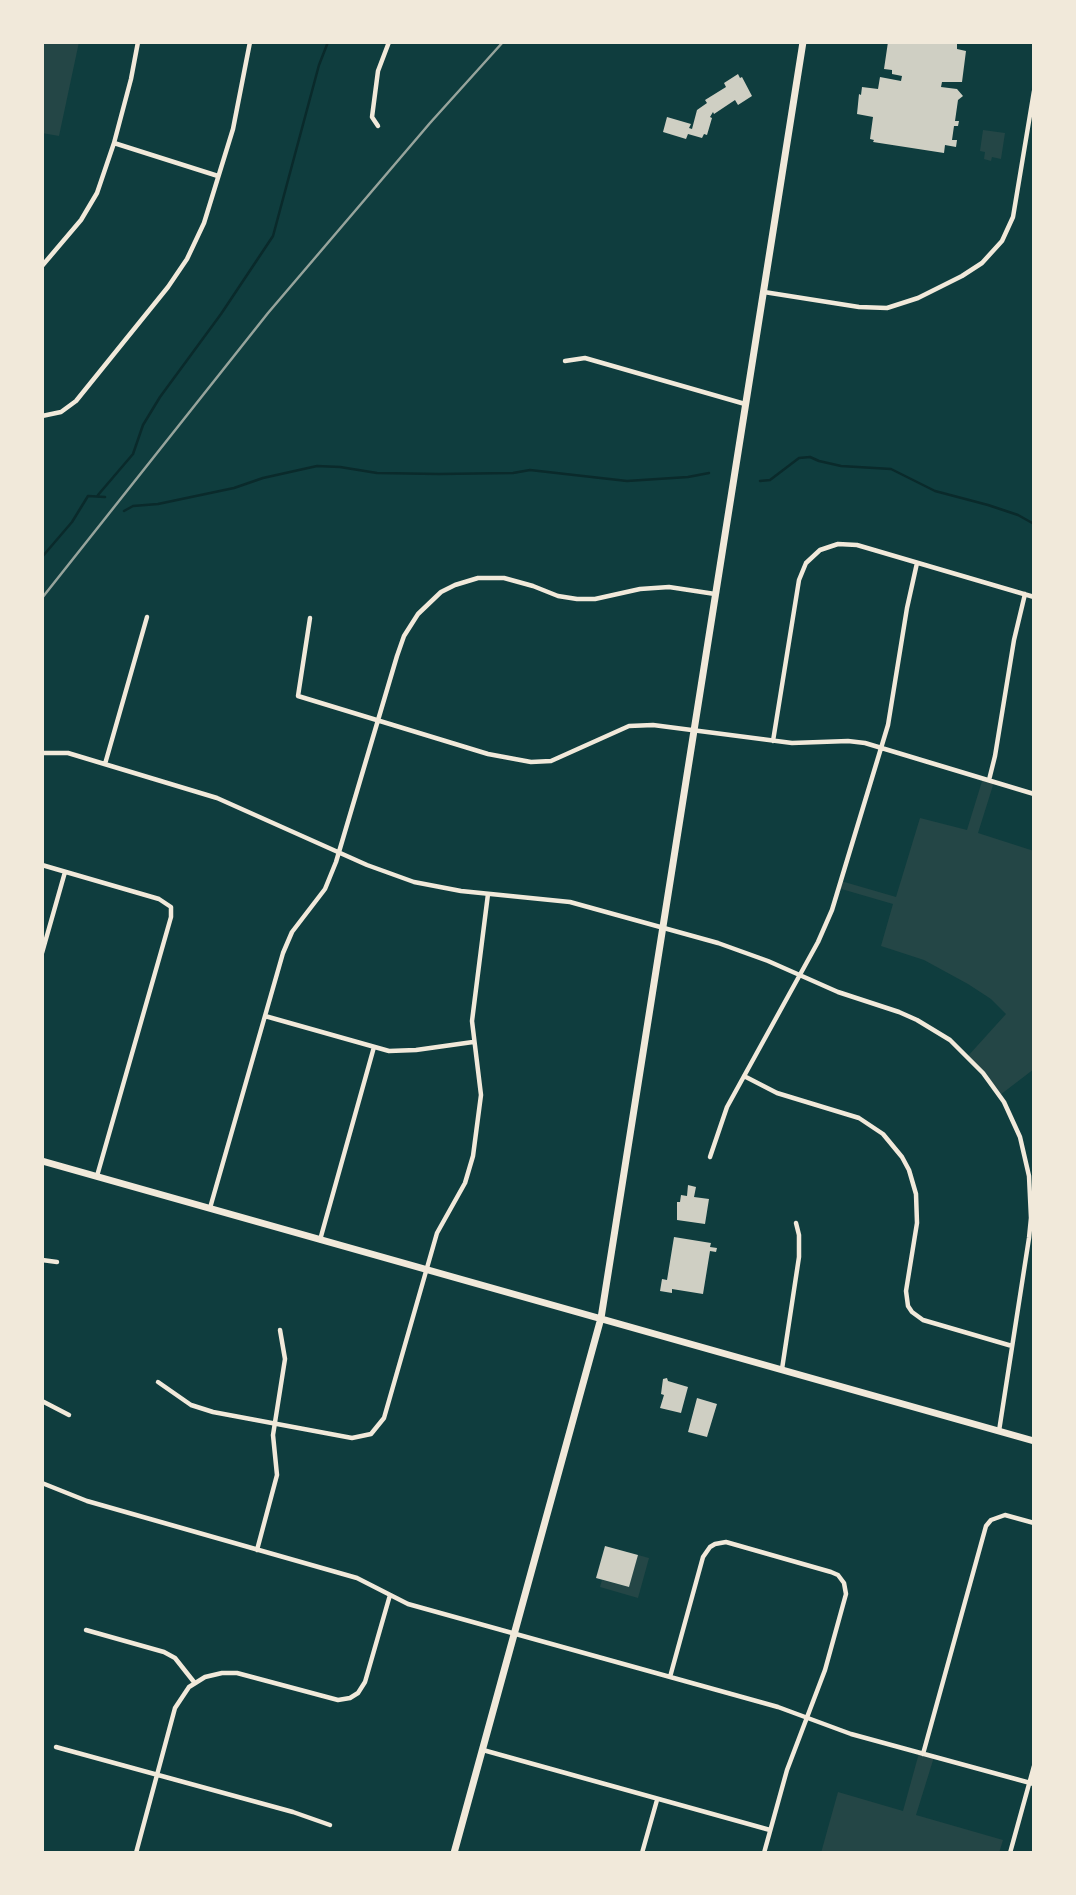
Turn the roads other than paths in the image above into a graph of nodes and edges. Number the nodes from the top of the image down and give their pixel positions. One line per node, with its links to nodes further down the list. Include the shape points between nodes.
1 (138, 42): 7 (street)
2 (250, 42): 8 (street, via 239,107)
3 (390, 42): 6 (street, via 378,71 372,117)
4 (803, 42): 10 (main road)
5 (1034, 91): 10 (street, via 1013,217 1002,241 982,263 913,300 887,307)
6 (378, 125)
7 (114, 143): 8 (street); 9 (street, via 97,193)
8 (218, 176): 13 (street, via 196,242 176,276 76,401 61,412)
9 (42, 266)
10 (763, 292): 12 (main road)
11 (565, 361): 12 (street, via 585,358)
12 (745, 404): 15 (main road)
13 (43, 416)
14 (917, 563): 16 (street); 22 (street, via 848,543 820,550 808,561 799,580); 23 (street)
15 (715, 594): 20 (street, via 669,587 577,599 504,578 478,578 455,585 418,614 404,636); 21 (main road)
16 (1025, 594): 17 (street); 26 (street)
17 (1034, 597)
18 (147, 617): 25 (street)
19 (310, 618): 20 (street, via 298,696)
20 (378, 720): 21 (street, via 488,754 531,762 551,761 629,726); 28 (street)
21 (694, 728): 22 (street); 32 (main road)
22 (774, 741): 23 (street, via 848,741)
23 (882, 747): 26 (street); 34 (street, via 829,919)
24 (42, 753): 25 (street, via 68,753)
25 (105, 764): 28 (street, via 217,798)
26 (989, 780): 27 (street)
27 (1034, 794)
28 (339, 853): 31 (street, via 414,882); 35 (street, via 326,889 292,932)
29 (42, 865): 30 (street)
30 (65, 872): 33 (street); 41 (street, via 159,899 171,907)
31 (488, 894): 32 (street, via 570,902); 36 (street, via 473,1006)
32 (662, 927): 34 (street, via 743,951); 48 (main road)
33 (42, 953)
34 (800, 976): 38 (street); 50 (street, via 934,1029 968,1056 1000,1096 1025,1156 1031,1207)
35 (265, 1016): 37 (street); 42 (street)
36 (473, 1042): 37 (street, via 404,1052); 47 (street, via 481,1080 473,1156 465,1183 437,1233)
37 (374, 1047): 44 (street)
38 (744, 1076): 39 (street, via 721,1120); 50 (street, via 777,1093 859,1118 883,1134 902,1157 916,1194 908,1306 923,1321)
39 (710, 1157)
40 (42, 1161): 41 (main road)
41 (97, 1176): 42 (main road)
42 (210, 1208): 44 (main road)
43 (796, 1223): 51 (street, via 799,1256)
44 (320, 1240): 47 (main road)
45 (42, 1260): 46 (street)
46 (57, 1262)
47 (426, 1270): 48 (main road); 55 (street, via 384,1418 371,1434 352,1438)
48 (601, 1318): 51 (main road); 63 (main road)
49 (280, 1330): 55 (street, via 285,1359)
50 (1012, 1346): 56 (street)
51 (782, 1369): 56 (main road)
52 (158, 1382): 55 (street, via 191,1405)
53 (42, 1401): 54 (street)
54 (69, 1415)
55 (274, 1424): 60 (street, via 277,1475)
56 (999, 1431): 57 (main road)
57 (1034, 1441)
58 (42, 1483): 60 (street, via 87,1501)
59 (1034, 1523): 69 (street, via 998,1516 982,1533)
60 (257, 1550): 61 (street, via 357,1578)
61 (390, 1595): 63 (street); 65 (street, via 358,1693 338,1700 237,1673 222,1672)
62 (86, 1630): 65 (street, via 164,1652 175,1658)
63 (515, 1633): 64 (street); 68 (main road)
64 (670, 1676): 66 (street); 66 (street, via 706,1551 715,1544 728,1543 838,1574 845,1596)
65 (194, 1682): 71 (street, via 175,1708)
66 (806, 1719): 69 (street); 75 (street)
67 (56, 1747): 71 (street)
68 (483, 1750): 73 (street); 77 (main road)
69 (922, 1754): 72 (street)
70 (1034, 1766): 72 (street)
71 (157, 1776): 74 (street); 76 (street)
72 (1032, 1784): 80 (street)
73 (657, 1800): 75 (street); 78 (street)
74 (330, 1825)
75 (771, 1830): 79 (street)
76 (136, 1853)
77 (454, 1853)
78 (642, 1853)
79 (764, 1853)
80 (1010, 1853)

